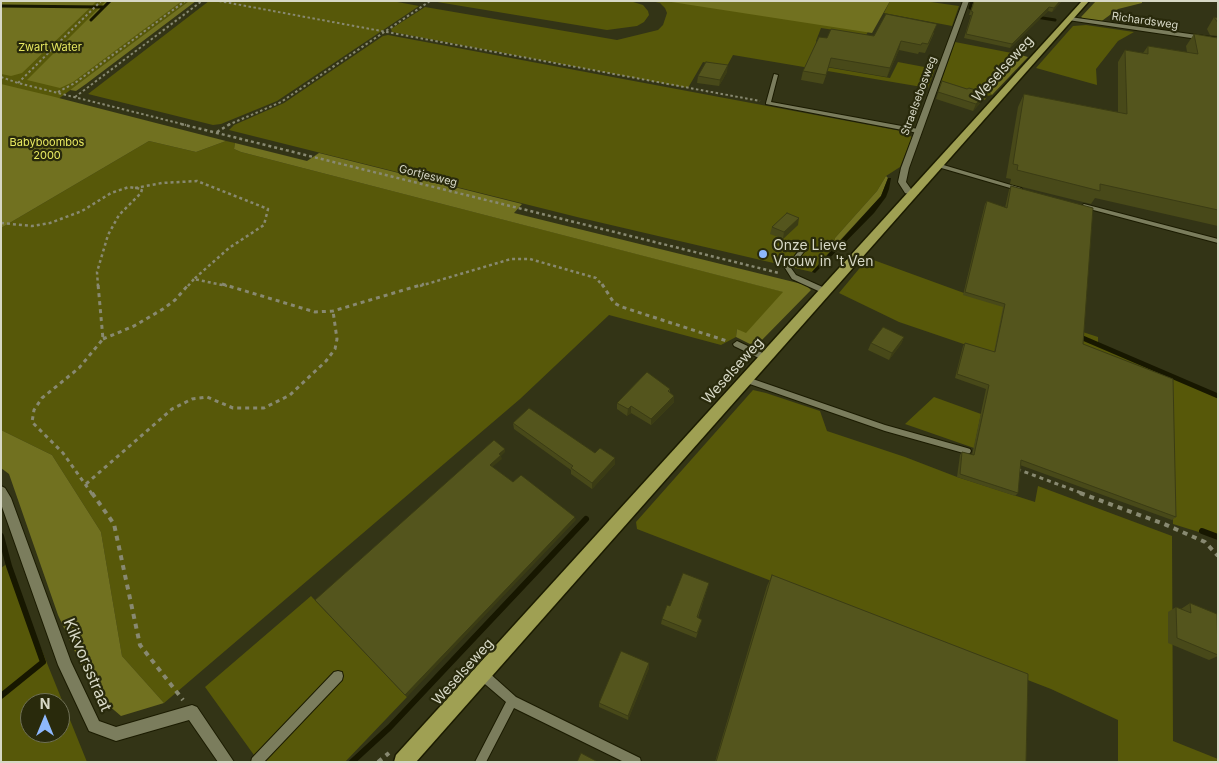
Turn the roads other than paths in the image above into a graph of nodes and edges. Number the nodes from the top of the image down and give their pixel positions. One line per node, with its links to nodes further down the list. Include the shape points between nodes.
1 (966, 1): 6 (street, Straelsebosweg)
2 (1086, 1): 3 (main road, Weselseweg)
3 (1070, 19): 4 (street, Richardsweg); 7 (main road, Weselseweg)
4 (1218, 40)
5 (776, 75): 6 (lane, via 768,103)
6 (918, 131): 9 (street, Straelsebosweg, via 902,182 908,191)
7 (940, 166): 8 (lane); 9 (main road, Weselseweg)
8 (1025, 191)
9 (915, 193): 13 (main road, Weselseweg)
10 (1073, 203): 11 (lane)
11 (1218, 240)
12 (804, 248): 13 (lane, via 788,268 794,277)
13 (827, 292): 15 (main road, Weselseweg)
14 (737, 344): 15 (lane)
15 (766, 358): 16 (main road, Weselseweg)
16 (747, 380): 17 (lane, via 884,428); 19 (main road, Weselseweg)
17 (968, 451)
18 (1, 491): 22 (street, Kikvorsstraat, via 65,665 94,726 116,734 192,712)
19 (483, 674): 21 (lane); 24 (main road, Weselseweg)
20 (338, 676): 23 (lane)
21 (512, 701): 25 (lane); 26 (lane)
22 (227, 762)
23 (256, 762)
24 (404, 762)
25 (480, 762)
26 (636, 762)

